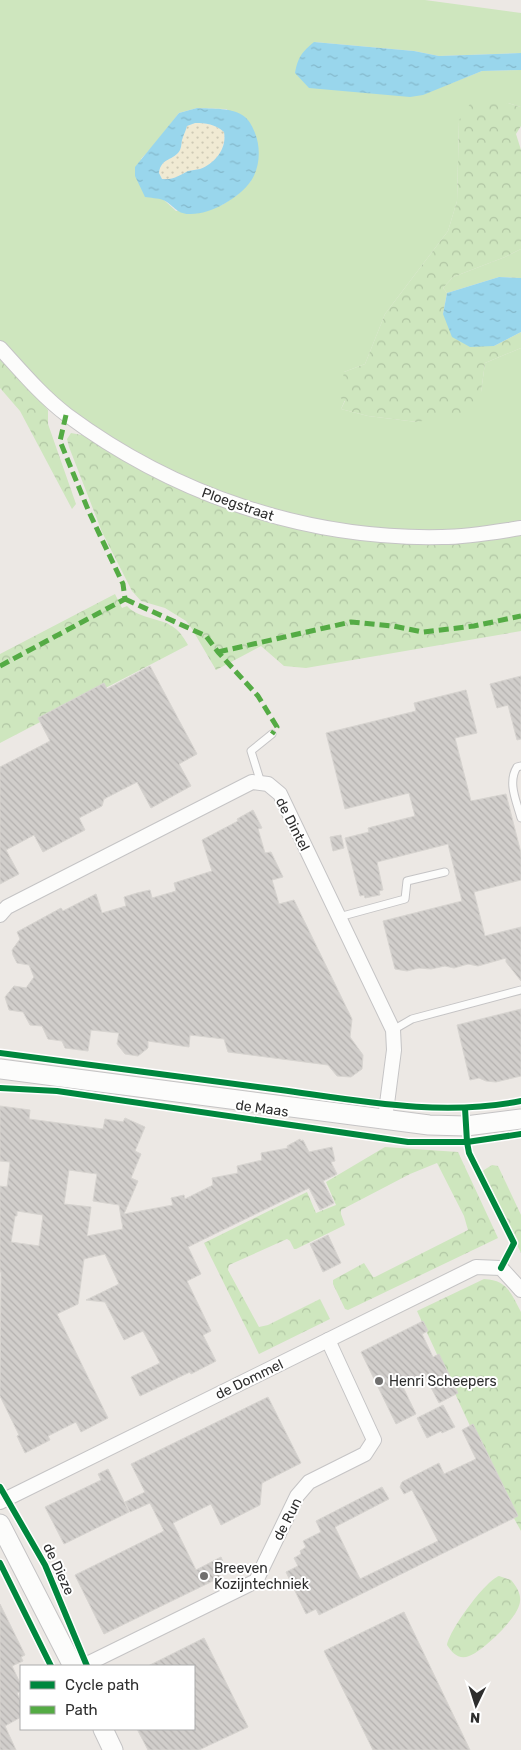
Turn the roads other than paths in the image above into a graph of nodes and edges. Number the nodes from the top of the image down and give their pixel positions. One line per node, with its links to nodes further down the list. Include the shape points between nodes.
1 (0, 348): 2 (street, Ploegstraat, via 46,397 74,420 168,477 235,504 271,516 340,530 394,536 443,537)
2 (521, 528)
3 (272, 734): 5 (lane, via 251,751)
4 (521, 766): 6 (lane, via 513,774 512,785)
5 (261, 783): 8 (street, via 252,782 7,907); 9 (street, de Dintel, via 268,784 280,794)
6 (521, 818)
7 (445, 872): 9 (lane, via 407,881 405,899)
8 (0, 915)
9 (339, 917): 11 (street, de Dintel)
10 (521, 990): 11 (lane, via 412,1019)
11 (393, 1030): 14 (street, de Dintel, via 394,1050)
12 (0, 1069): 14 (street, de Maas)
13 (521, 1118): 14 (street, de Maas, via 466,1126)
14 (385, 1119)
15 (521, 1290): 16 (street, de Dommel, via 501,1268 476,1267)
16 (328, 1340): 17 (street, de Dommel); 20 (street, de Run, via 374,1440 365,1454 309,1482 297,1496 256,1581)
17 (0, 1502)
18 (0, 1524): 19 (street)
19 (72, 1665)
20 (85, 1665)
21 (103, 1730): 22 (street)
22 (113, 1750)

